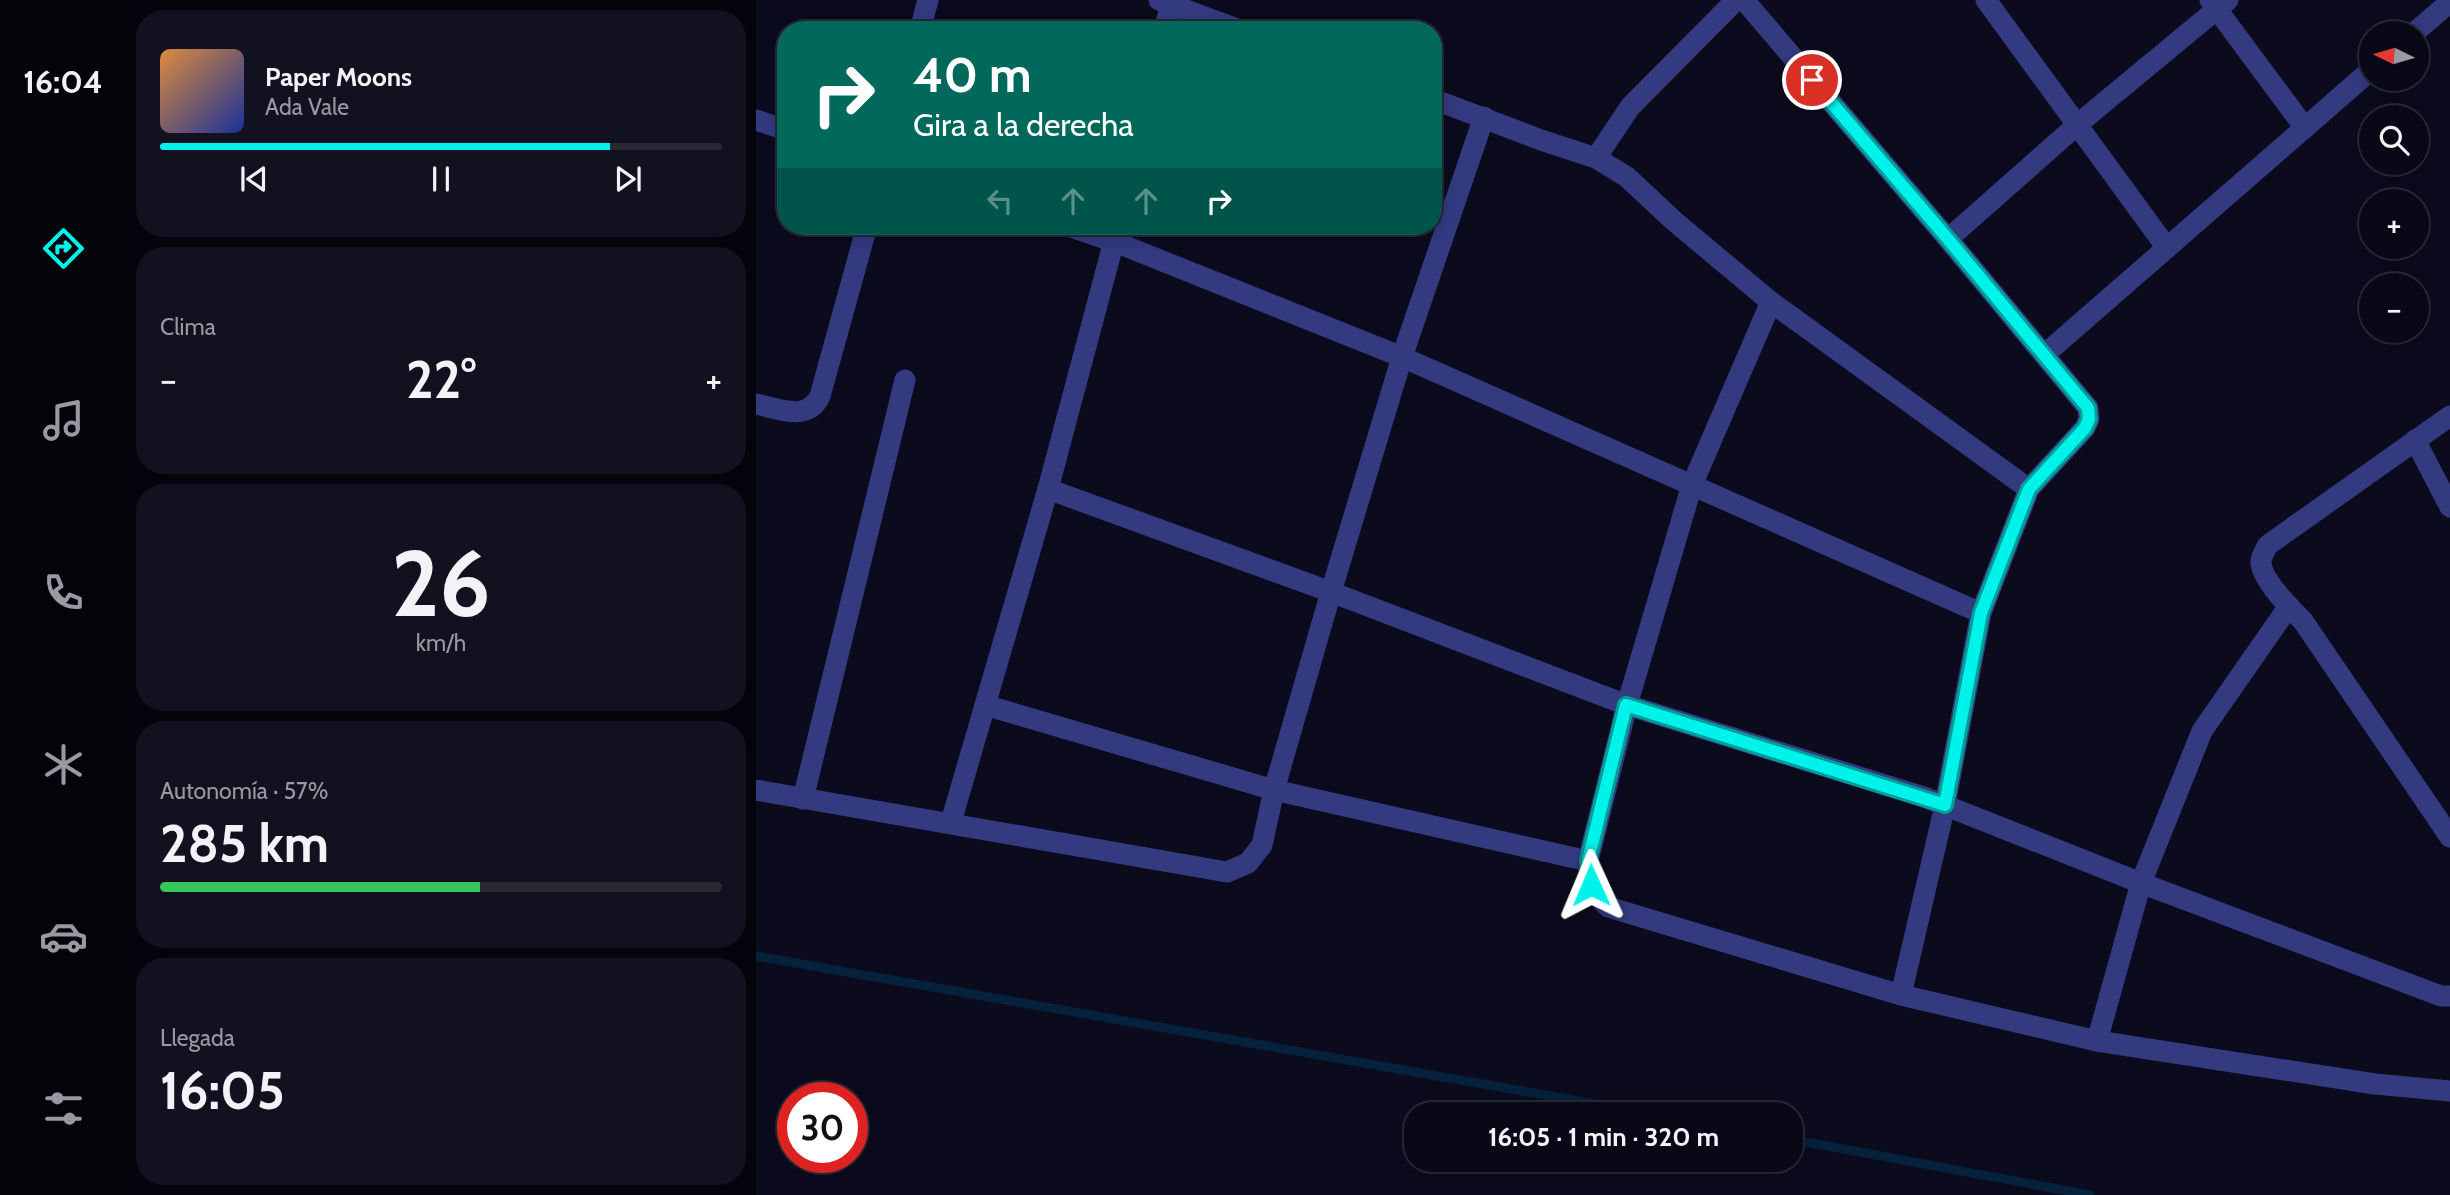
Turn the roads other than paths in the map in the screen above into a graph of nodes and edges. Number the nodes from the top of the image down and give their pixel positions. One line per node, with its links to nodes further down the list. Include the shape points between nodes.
1 (928, 0): 8 (street)
2 (1737, 0): 19 (street, via 1630,107)
3 (1744, 0): 23 (street)
4 (1986, 0): 16 (street)
5 (1167, 2): 9 (street); 10 (street)
6 (2450, 2): 11 (street)
7 (2218, 3): 16 (street); 18 (street)
8 (922, 21)
9 (1165, 21)
10 (1217, 21)
11 (2428, 21)
12 (2359, 81): 18 (street)
13 (1442, 102): 14 (street)
14 (1484, 117): 19 (street); 27 (street)
15 (756, 120): 17 (street)
16 (2078, 124): 23 (street); 24 (street)
17 (777, 127)
18 (2305, 128): 24 (street)
19 (1596, 158): 25 (street, via 1627,177)
20 (865, 235): 29 (street, via 816,406 795,412)
21 (1116, 235): 33 (street)
22 (1118, 235): 27 (street)
23 (1948, 239): 26 (street)
24 (2167, 248): 26 (street)
25 (1771, 302): 32 (street); 34 (street)
26 (2044, 355): 34 (street, via 2088,408 2089,419)
27 (1402, 357): 32 (street); 36 (street)
28 (905, 380): 43 (street)
29 (756, 404)
30 (2450, 416): 31 (street)
31 (2415, 440): 35 (street); 37 (street, via 2268,545 2261,557 2262,570)
32 (1692, 485): 38 (street); 40 (street)
33 (1048, 489): 36 (street); 39 (street)
34 (2029, 489): 38 (street)
35 (2450, 507)
36 (1331, 592): 40 (street); 42 (street)
37 (2289, 606): 46 (street); 48 (street, via 2202,731)
38 (1981, 613): 44 (street)
39 (985, 705): 42 (street); 45 (street)
40 (1626, 705): 44 (street); 47 (street)
41 (756, 790): 43 (street)
42 (1274, 790): 45 (street, via 1262,845 1248,863 1227,872); 47 (street)
43 (803, 799): 45 (street)
44 (1945, 805): 48 (street); 49 (street)
45 (951, 822)
46 (2450, 837)
47 (1588, 861): 49 (street, via 1591,885 1608,907)
48 (2141, 883): 50 (street); 51 (street)
49 (1901, 995): 51 (street)
50 (2450, 996)
51 (2097, 1041): 52 (street, via 2375,1084)
52 (2450, 1091)

